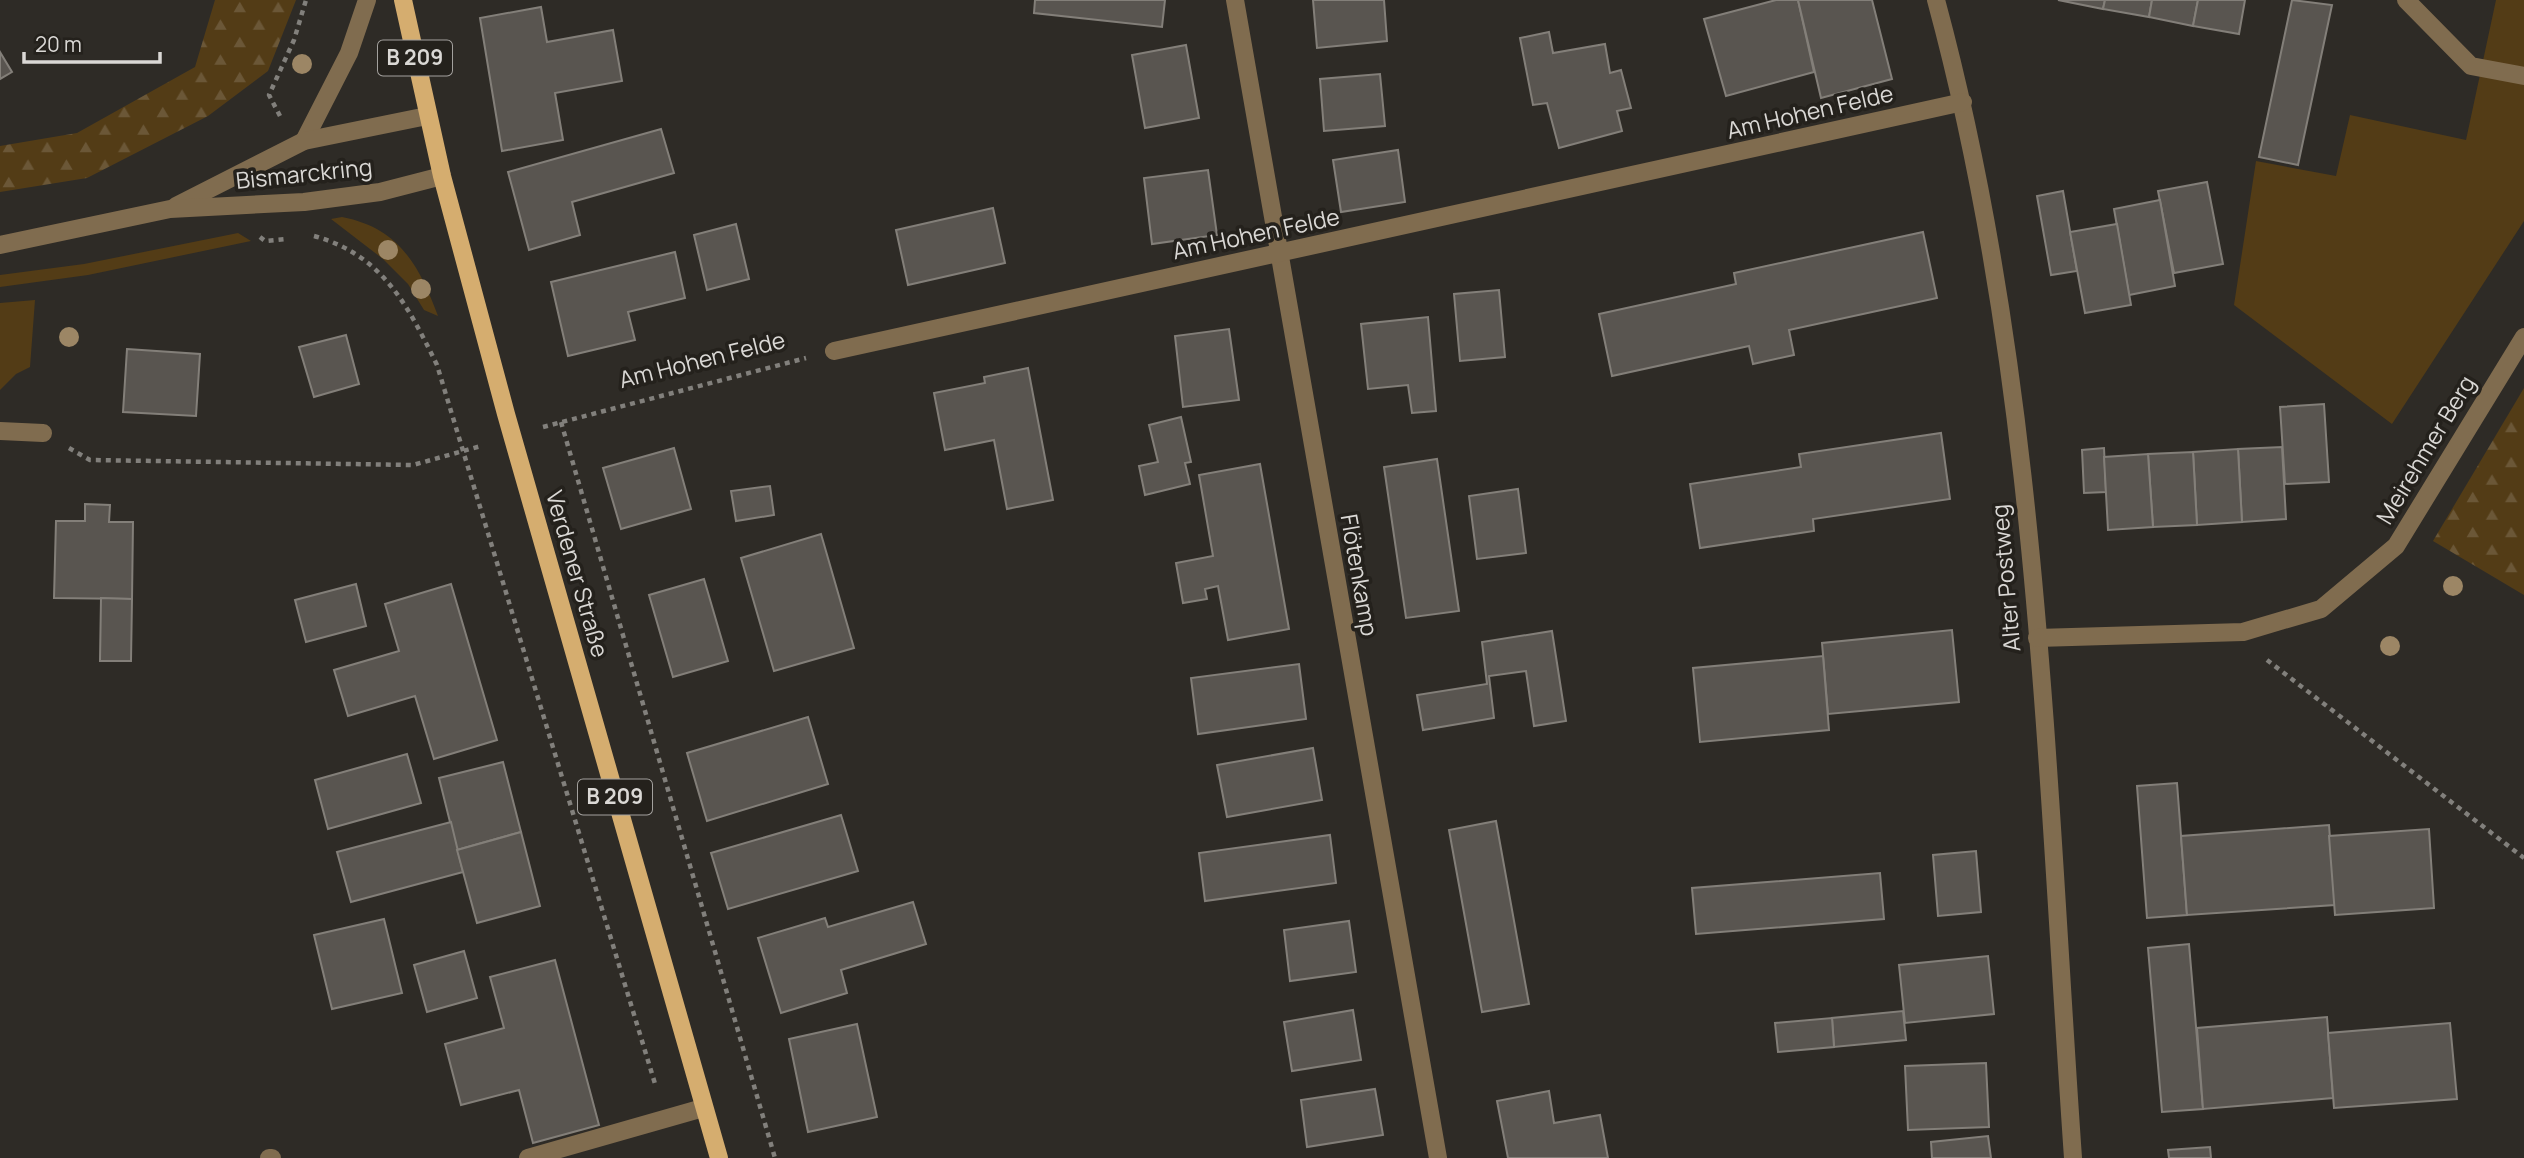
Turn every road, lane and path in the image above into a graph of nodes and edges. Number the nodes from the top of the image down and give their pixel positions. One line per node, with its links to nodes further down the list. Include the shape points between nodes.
1 (306, 0): 9 (path, via 269,94)
2 (368, 0): 11 (street, via 349,52)
3 (402, 0): 10 (main road, Verdener Straße / B 209)
4 (1235, 0): 16 (street, Flötenkamp)
5 (1936, 0): 8 (street, Alter Postweg)
6 (2406, 0): 7 (street, via 2471,66)
7 (2524, 76)
8 (1963, 102): 16 (street, Am Hohen Felde); 23 (street, Alter Postweg, via 2010,368)
9 (279, 112)
10 (427, 116): 11 (street, Bismarckring); 12 (main road, Verdener Straße / B 209)
11 (304, 141): 13 (street, Bismarckring)
12 (442, 176): 13 (street, Bismarckring, via 316,200); 25 (main road, Verdener Straße / B 209)
13 (170, 209): 15 (street, Bismarckring)
14 (311, 235): 21 (path, via 352,252 406,303 438,365)
15 (0, 244)
16 (1277, 254): 18 (street, Am Hohen Felde); 30 (street, Flötenkamp)
17 (2524, 337): 22 (street, Meirehmer Berg, via 2396,546 2320,609)
18 (834, 351): 29 (path, Am Hohen Felde, via 561,422)
19 (0, 431): 20 (street)
20 (43, 433): 21 (path, via 90,460 413,465)
21 (462, 452): 26 (path)
22 (2244, 632): 23 (street, Meirehmer Berg); 24 (path, via 2272,665)
23 (2036, 638): 31 (street, Alter Postweg)
24 (2524, 858)
25 (704, 1108): 26 (street); 28 (main road, Verdener Straße / B 209)
26 (665, 1119): 27 (street)
27 (528, 1158)
28 (719, 1158)
29 (775, 1158)
30 (1438, 1158)
31 (2073, 1158)

